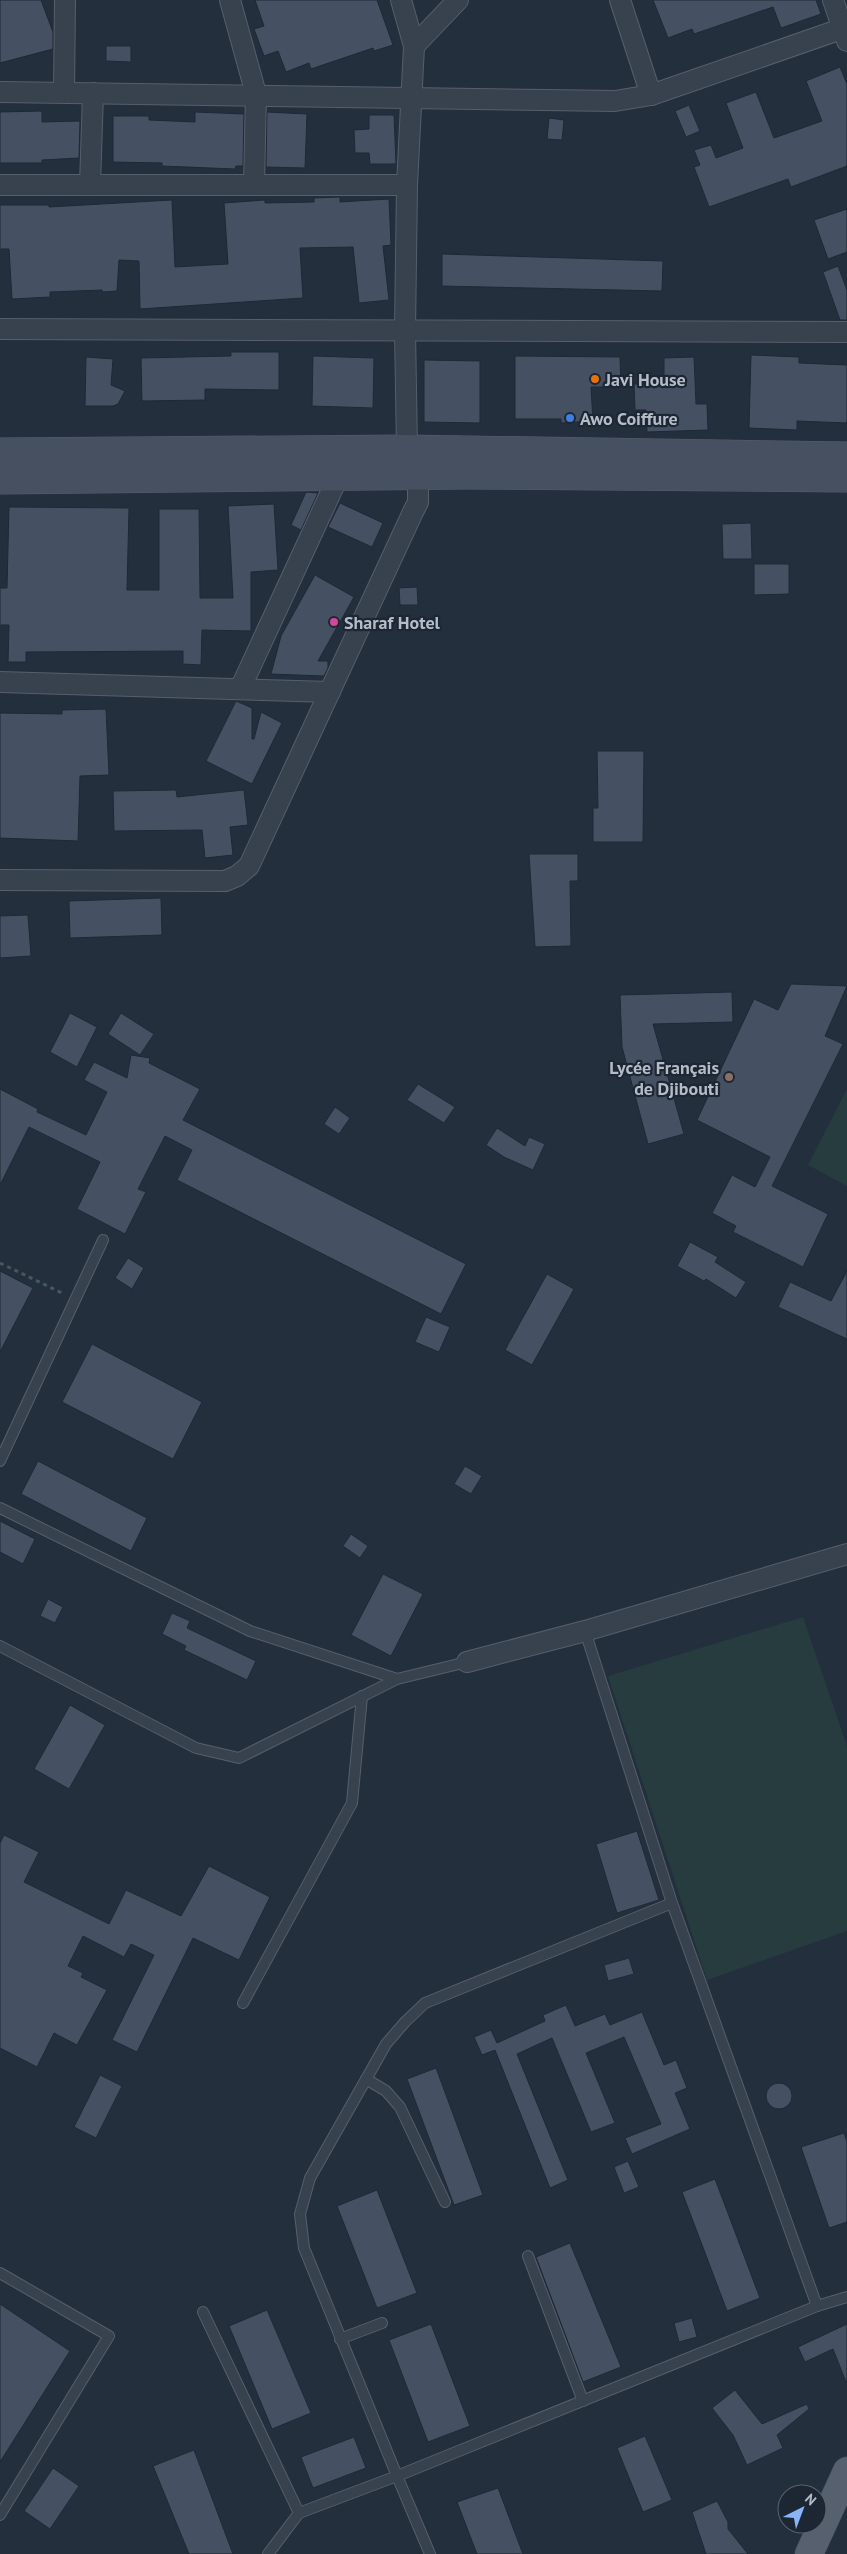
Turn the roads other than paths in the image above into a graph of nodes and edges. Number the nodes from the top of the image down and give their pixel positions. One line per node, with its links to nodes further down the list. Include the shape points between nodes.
1 (65, 0): 10 (street)
2 (230, 0): 12 (street)
3 (401, 0): 8 (street)
4 (458, 0): 8 (street)
5 (620, 0): 13 (street)
6 (833, 0): 7 (street)
7 (846, 32): 13 (street)
8 (414, 46): 14 (street)
9 (0, 92): 10 (street)
10 (64, 92): 11 (street)
11 (93, 93): 12 (street); 16 (street)
12 (256, 94): 14 (street); 17 (street)
13 (651, 95): 14 (street, via 615,101)
14 (411, 97): 18 (street)
15 (0, 185): 16 (street)
16 (90, 185): 17 (street)
17 (254, 185): 18 (street)
18 (407, 185): 20 (street)
19 (0, 329): 20 (street)
20 (405, 331): 21 (street); 22 (street)
21 (847, 332)
22 (407, 449): 23 (street); 24 (street); 25 (street)
23 (0, 452)
24 (847, 456)
25 (416, 476): 26 (street); 27 (street); 31 (street, via 418,502)
26 (338, 477): 28 (street); 30 (street)
27 (847, 478)
28 (0, 480)
29 (0, 682): 30 (street)
30 (241, 687): 31 (street)
31 (330, 692): 32 (street, via 249,866 237,876 225,881)
32 (0, 880)
33 (103, 1240): 34 (lane)
34 (0, 1461)
35 (0, 1508): 40 (lane, via 250,1631)
36 (847, 1554): 37 (street)
37 (586, 1631): 39 (street); 42 (lane)
38 (0, 1646): 41 (lane, via 196,1748 239,1758)
39 (467, 1662): 40 (lane)
40 (397, 1679): 41 (lane)
41 (362, 1696): 43 (lane, via 352,1804)
42 (672, 1904): 44 (lane, via 425,2003 386,2044); 49 (lane)
43 (243, 2003)
44 (366, 2079): 45 (lane, via 386,2091 400,2106); 52 (lane, via 310,2178 300,2214 304,2248)
45 (445, 2202)
46 (528, 2256): 53 (lane)
47 (0, 2273): 57 (lane, via 109,2336)
48 (847, 2297): 49 (lane)
49 (817, 2306): 53 (lane)
50 (203, 2312): 56 (lane)
51 (382, 2323): 52 (lane)
52 (340, 2339): 55 (lane)
53 (583, 2401): 55 (lane)
54 (847, 2471): 60 (main road)
55 (397, 2476): 56 (lane); 59 (lane)
56 (299, 2513): 58 (lane)
57 (0, 2515)
58 (268, 2554)
59 (430, 2554)
60 (809, 2554)

